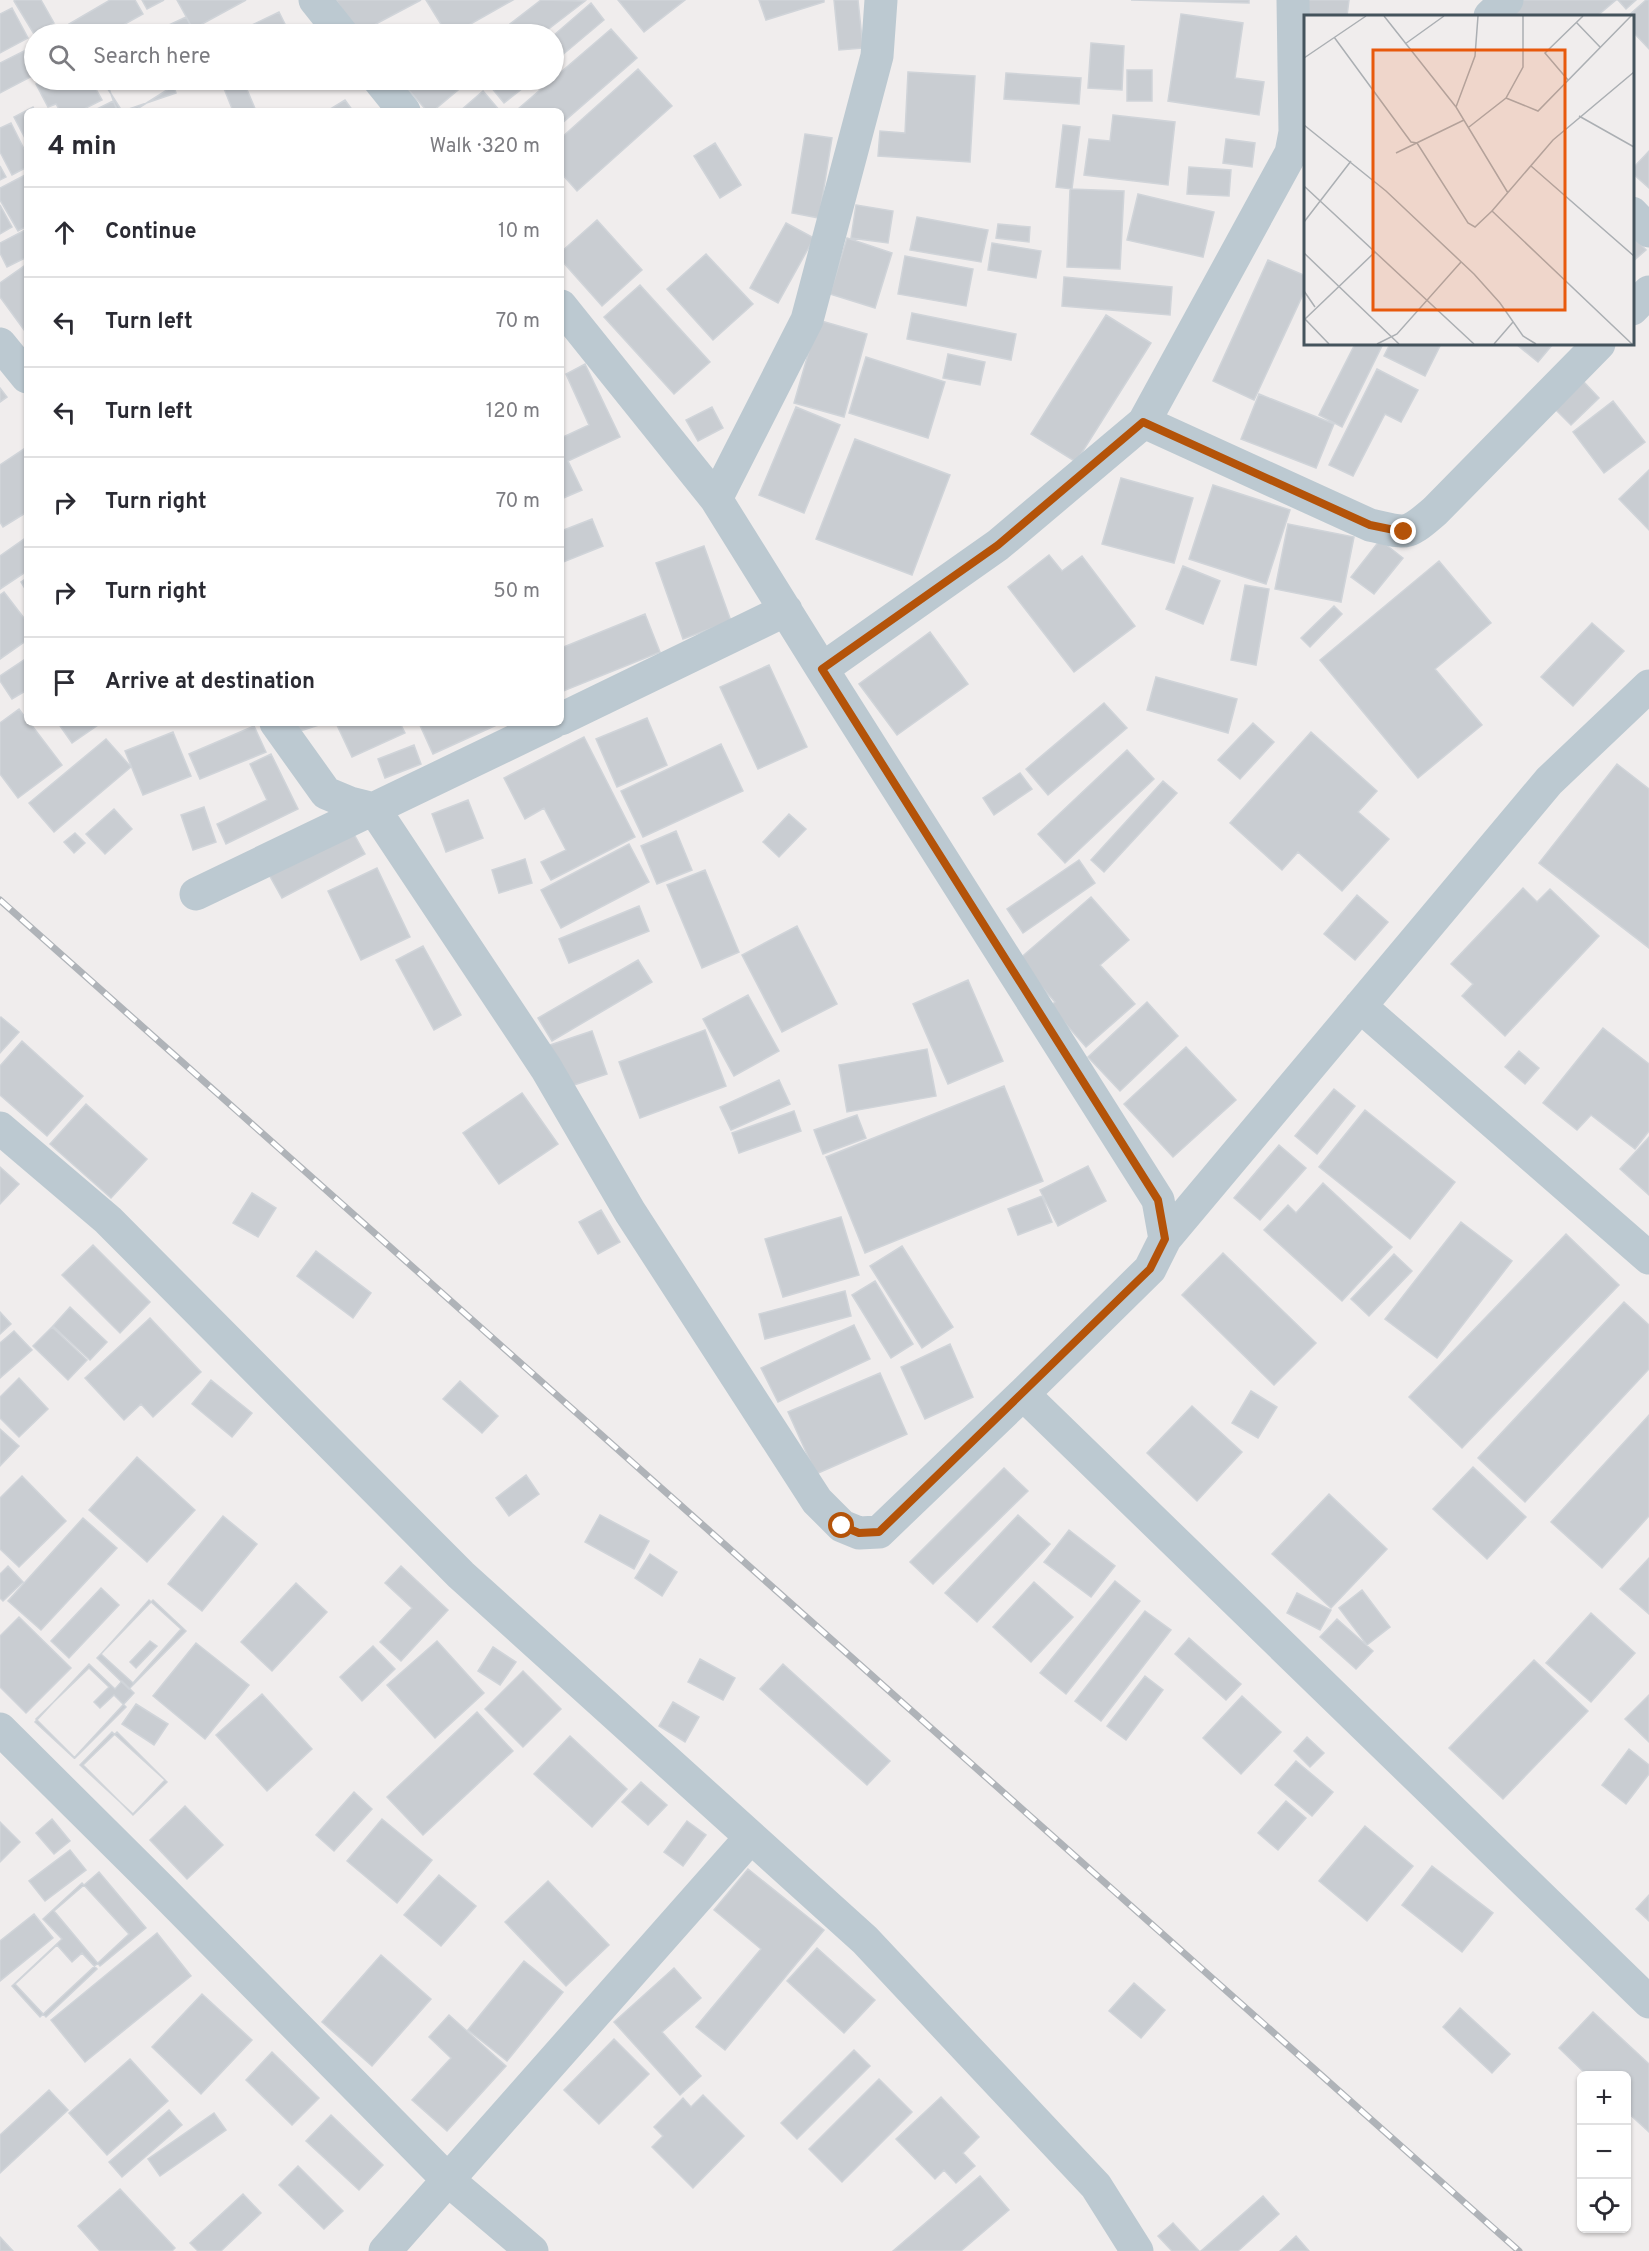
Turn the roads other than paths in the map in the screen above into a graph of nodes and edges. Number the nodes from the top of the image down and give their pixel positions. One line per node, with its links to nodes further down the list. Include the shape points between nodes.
1 (315, 0): 6 (street)
2 (881, 0): 18 (street, via 877,56 807,320)
3 (1293, 0): 17 (street, via 1295,132 1291,153)
4 (1507, 0): 5 (street)
5 (1491, 15)
6 (334, 24)
7 (387, 90): 8 (street)
8 (402, 108)
9 (1634, 215): 10 (street)
10 (1649, 231)
11 (1649, 292): 12 (street)
12 (1634, 307)
13 (564, 310): 18 (street)
14 (0, 344): 16 (street)
15 (1598, 345): 17 (street, via 1435,511 1416,528 1404,532 1370,525)
16 (24, 373)
17 (1143, 422): 20 (street, via 998,545)
18 (716, 499): 19 (street)
19 (786, 610): 20 (street); 22 (street)
20 (822, 669): 29 (street, via 1158,1200)
21 (1649, 686): 27 (street, via 1549,781)
22 (564, 718)
23 (278, 726): 25 (street, via 326,793)
24 (546, 726): 25 (street)
25 (374, 809): 26 (street); 31 (street, via 546,1068 630,1212 817,1501 842,1526 859,1533 879,1532)
26 (196, 894)
27 (1360, 1006): 29 (street); 30 (street)
28 (0, 1128): 33 (street, via 108,1220 461,1575)
29 (1165, 1239): 31 (street, via 1150,1269)
30 (1649, 1257)
31 (1023, 1394): 34 (street)
32 (6, 1746): 35 (street)
33 (751, 1837): 35 (street); 38 (street, via 866,1940 1096,2186)
34 (1649, 2002)
35 (448, 2180): 36 (street); 37 (street)
36 (385, 2251)
37 (532, 2251)
38 (1137, 2251)

